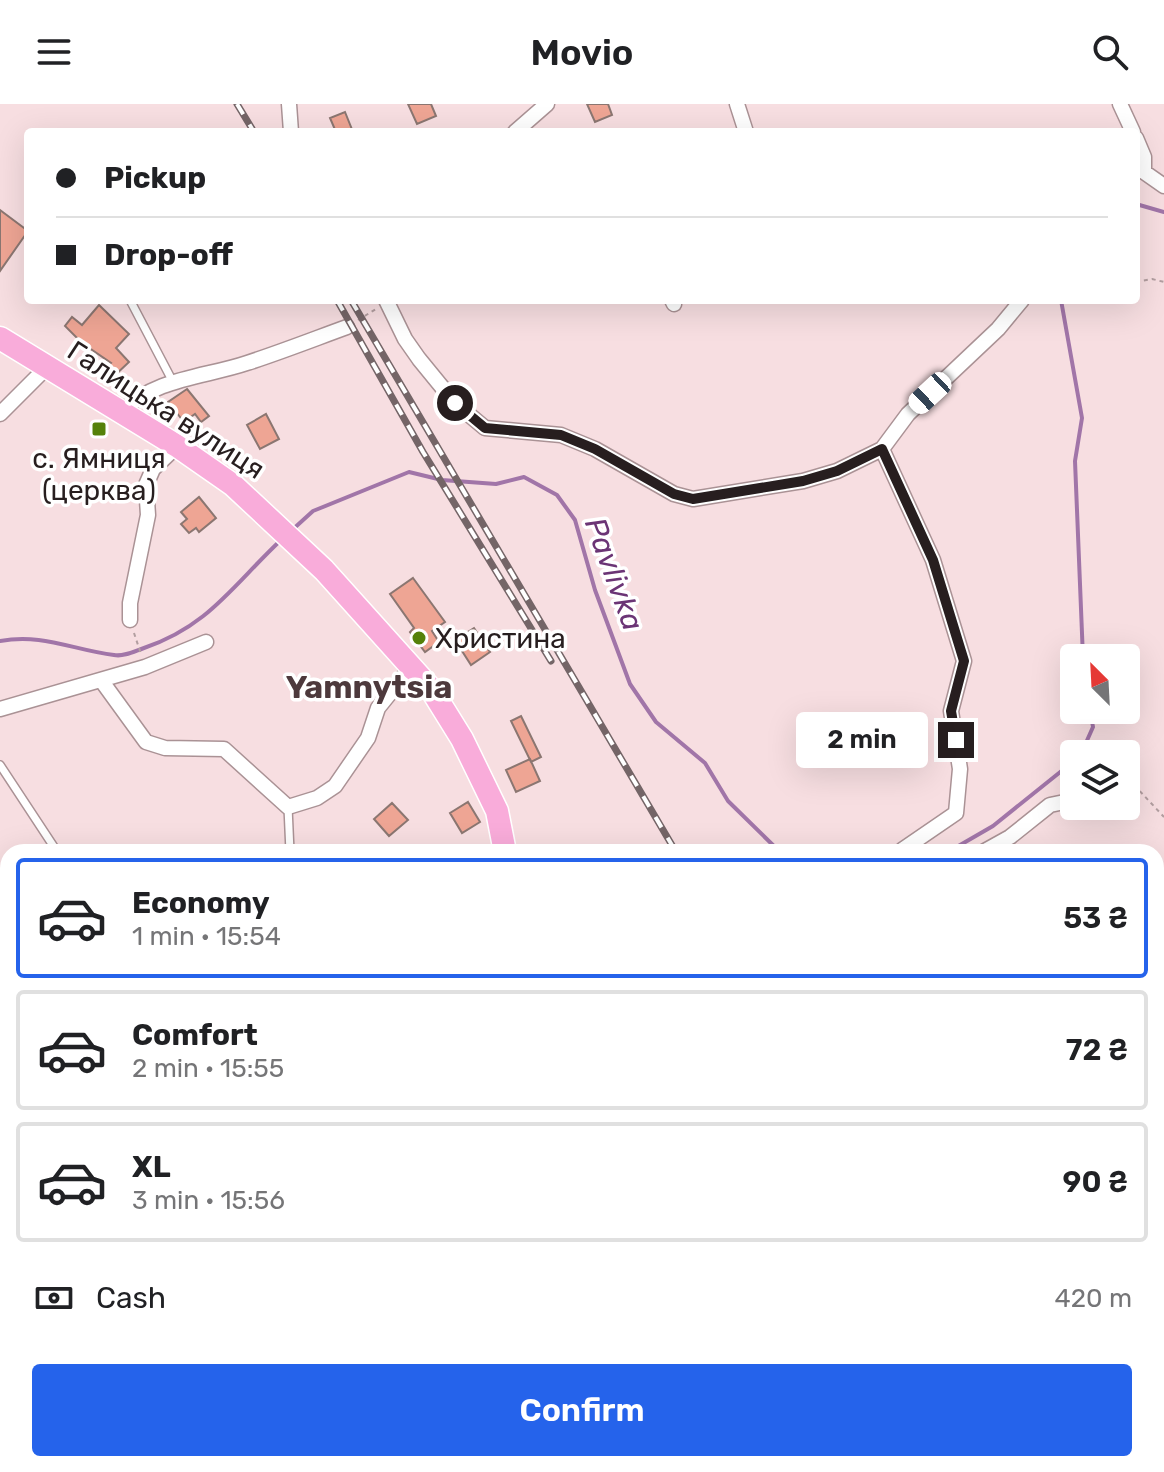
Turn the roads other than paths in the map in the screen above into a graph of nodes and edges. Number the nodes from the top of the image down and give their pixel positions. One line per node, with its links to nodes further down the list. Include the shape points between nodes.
1 (289, 104): 5 (street)
2 (547, 104): 6 (street)
3 (737, 104): 7 (street)
4 (1120, 104): 8 (street)
5 (291, 128)
6 (520, 128)
7 (745, 128)
8 (1131, 128)
9 (1140, 148): 10 (street)
10 (1140, 174): 11 (street)
11 (1164, 186)
12 (132, 304): 18 (lane)
13 (388, 304): 22 (street, via 419,359 455,403 485,428 561,435 674,494 693,499 803,481)
14 (1019, 304): 22 (street, via 908,414)
15 (347, 327): 18 (street, via 245,364)
16 (0, 338): 17 (main road, Галицька вулиця)
17 (47, 367): 19 (main road, Галицька вулиця); 20 (street)
18 (173, 382): 19 (street, via 131,402)
19 (122, 412): 21 (main road, Галицька вулиця)
20 (0, 414)
21 (177, 446): 23 (street, via 153,469 146,485 148,515); 25 (main road, Галицька вулиця, via 259,507)
22 (882, 449): 34 (street, via 933,560 964,661 951,711 960,769 956,813)
23 (130, 620)
24 (206, 642): 26 (street)
25 (412, 666): 30 (street, via 378,708 368,738 335,786); 33 (main road, Галицька вулиця, via 462,739 497,811)
26 (101, 680): 27 (street); 30 (street, via 146,742 165,748 224,749)
27 (0, 709)
28 (0, 765): 31 (lane)
29 (1060, 803): 35 (street)
30 (288, 807): 32 (lane)
31 (52, 844)
32 (290, 844)
33 (503, 844)
34 (911, 844)
35 (997, 844)

